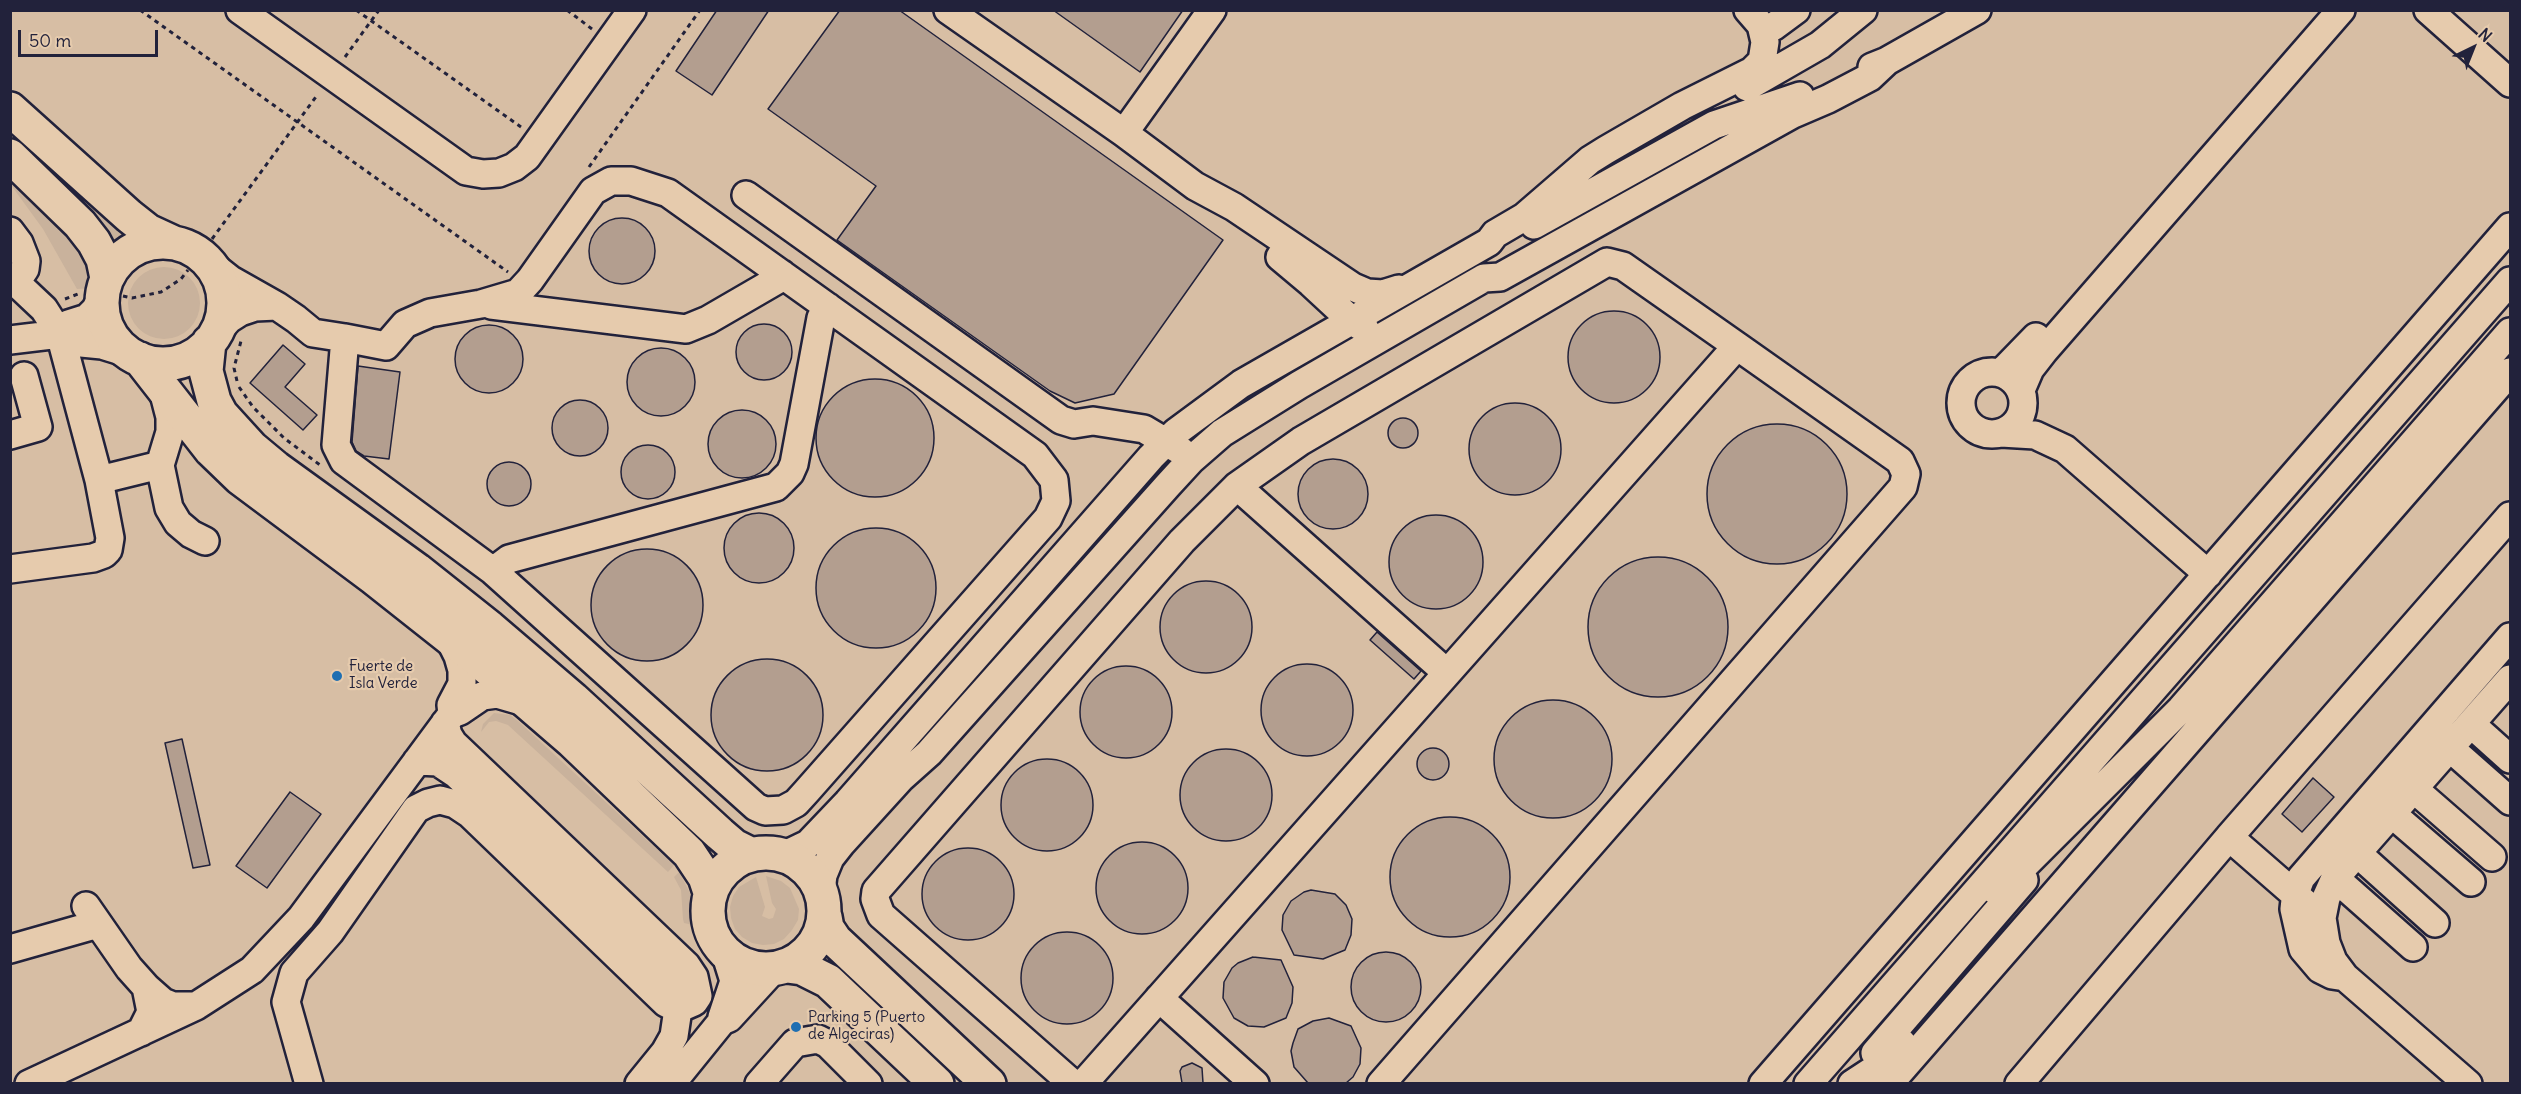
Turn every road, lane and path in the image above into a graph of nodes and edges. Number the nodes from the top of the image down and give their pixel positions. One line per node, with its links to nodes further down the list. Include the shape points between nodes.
1 (240, 10): 20 (street)
2 (356, 10): 16 (path)
3 (379, 10): 16 (path)
4 (567, 10): 17 (path)
5 (632, 10): 17 (street)
6 (948, 10): 23 (street)
7 (1212, 10): 23 (street)
8 (1748, 10): 19 (street, via 1761,25)
9 (1796, 10): 15 (street)
10 (1863, 10): 19 (street, via 1835,32)
11 (1977, 10): 18 (street)
12 (2320, 10): 54 (street, via 2021,354)
13 (2341, 10): 54 (street)
14 (2428, 10): 21 (street)
15 (1769, 19): 19 (street, via 1777,48)
16 (371, 21): 20 (path); 24 (path)
17 (610, 41): 24 (street)
18 (1887, 61): 28 (street, via 1832,86 1714,125); 35 (street, via 1870,77 1793,114 1510,272)
19 (1765, 68): 26 (street, via 1682,105)
20 (331, 75): 24 (street, via 466,171 499,173 514,167 527,158); 32 (path)
21 (2511, 83)
22 (10, 109): 32 (main road, via 148,231)
23 (1124, 133): 33 (street, via 1195,186 1234,207)
24 (539, 141)
25 (10, 156): 39 (main road, via 94,242 103,259)
26 (1610, 157): 28 (street, via 1597,177); 31 (street, via 1590,160)
27 (746, 195): 58 (street, via 1061,420 1144,429)
28 (1563, 210): 31 (street, via 1500,244); 35 (street, via 1526,245 1493,264)
29 (2511, 228): 68 (street)
30 (10, 231): 36 (street, via 26,261 25,269)
31 (1489, 242): 38 (street)
32 (194, 253): 39 (path, via 181,279 161,292 132,298); 39 (main road, via 149,243 136,248 116,263); 43 (street); 48 (main road, via 215,271 224,295 222,320)
33 (1301, 262): 38 (street, via 1367,292 1383,294); 44 (street, via 1357,298); 46 (street)
34 (782, 274): 40 (street, via 708,320 686,329); 40 (street, via 668,193 631,181 610,181 593,191 525,287 510,297); 41 (street)
35 (1484, 278): 44 (street)
36 (13, 279): 42 (street)
37 (2511, 281): 83 (street)
38 (1417, 283): 44 (street)
39 (104, 289): 42 (path, via 87,291); 47 (street, via 87,318); 51 (main road, via 102,310 108,329 119,345)
40 (481, 303): 49 (street, via 430,313 405,324 386,346)
41 (828, 307): 67 (street, via 821,318 794,464 776,487 509,559); 67 (street, via 1035,455 1054,480 1056,501 1048,518 796,803 774,812 756,807)
42 (44, 309): 47 (street)
43 (286, 312): 48 (street, via 255,307 240,312); 49 (street, via 313,333)
44 (1372, 327): 46 (street); 60 (street, via 1222,433)
45 (2511, 332): 74 (street)
46 (1328, 334): 58 (street, via 1241,384)
47 (35, 337): 51 (street, via 102,345); 52 (street); 62 (street)
48 (213, 337): 51 (main road, via 189,358 177,362 164,364); 86 (main road, via 206,370 214,401 252,448 490,628 720,834)
49 (345, 339): 67 (street, via 336,445 340,457)
50 (1737, 346): 63 (street, via 1623,266 1607,262 1301,441); 71 (street); 116 (street, via 1900,461 1906,474 1904,488)
51 (134, 356): 55 (main road)
52 (17, 366): 57 (street, via 38,427)
53 (2511, 372): 120 (street)
54 (2015, 385): 56 (street, via 2024,408 2010,429); 56 (street, via 1983,373 1975,377 1961,399 1964,416 1976,430); 59 (street, via 2060,436)
55 (164, 390): 61 (street, via 170,432); 69 (main road, via 211,450 240,478)
56 (2001, 433): 59 (street, via 2035,435)
57 (10, 435)
58 (1167, 441): 60 (street); 87 (street, via 848,802 807,844)
59 (2066, 449): 68 (street)
60 (1191, 460): 91 (street, via 930,753 901,778 841,844 824,875)
61 (160, 465): 62 (street); 65 (street, via 169,508 184,528)
62 (99, 480): 66 (street, via 110,538 108,550 93,558)
63 (1237, 486): 71 (street); 113 (street, via 1182,541 876,891 881,915)
64 (2511, 516): 84 (street)
65 (206, 541)
66 (10, 569)
67 (493, 571)
68 (2208, 574): 117 (street)
69 (448, 636): 73 (main road); 75 (street, via 462,670 462,684)
70 (2511, 637): 90 (street, via 2309,866)
71 (1447, 672): 99 (street)
72 (2510, 682): 76 (street)
73 (529, 704): 75 (street, via 497,694 482,696); 89 (main road, via 672,835 699,865)
74 (2181, 709): 85 (street); 119 (street, via 2133,778 1902,1043 1881,1065)
75 (448, 718): 79 (street); 101 (street, via 448,735 460,749 686,965 694,976 698,996)
76 (2466, 730): 77 (street); 78 (street); 80 (street); 81 (street); 82 (street)
77 (2511, 738)
78 (2511, 759)
79 (417, 760): 100 (street, via 273,950 241,978); 101 (street, via 438,762 456,774 679,983 686,992)
80 (2511, 779)
81 (2408, 795): 81 (street, via 2486,864); 88 (street)
82 (2511, 801)
83 (2053, 804): 85 (street); 94 (street)
84 (2229, 837): 90 (street); 121 (street)
85 (2037, 853): 94 (street); 119 (street, via 2025,879 2010,898)
86 (750, 854): 87 (main road); 89 (main road, via 724,870)
87 (785, 855): 91 (main road, via 807,869)
88 (2352, 860): 88 (street, via 2429,929); 92 (street, via 2326,898)
89 (710, 892): 95 (main road, via 711,930)
90 (2295, 895): 92 (street); 97 (street, via 2302,949 2320,969)
91 (823, 904): 96 (main road, via 822,929 808,952); 112 (main road, via 827,928 835,940)
92 (2322, 918): 97 (street, via 2333,961)
93 (10, 949): 98 (street, via 92,915)
94 (1926, 949): 118 (street)
95 (725, 952): 96 (main road, via 748,966); 102 (street, via 734,981)
96 (780, 967): 102 (street); 104 (main road, via 802,968 828,981)
97 (2345, 977): 122 (street)
98 (146, 987): 100 (street, via 173,1006); 103 (street, via 151,1012)
99 (1159, 998): 114 (street); 115 (street)
100 (196, 1006): 103 (street)
101 (684, 1007): 106 (street, via 666,1004 470,814 440,800 416,810 330,932 294,974 286,1002); 107 (street, via 665,1052)
102 (722, 1021): 108 (street)
103 (141, 1032): 105 (street)
104 (915, 1071): 111 (main road)
105 (29, 1083)
106 (309, 1083)
107 (639, 1083)
108 (671, 1083)
109 (759, 1083): 110 (street, via 795,1043 818,1038)
110 (868, 1083)
111 (937, 1083)
112 (989, 1083)
113 (1073, 1083)
114 (1083, 1083)
115 (1256, 1083)
116 (1381, 1083)
117 (1763, 1083)
118 (1808, 1083)
119 (1851, 1083)
120 (1888, 1083)
121 (2019, 1083)
122 (2468, 1083)

